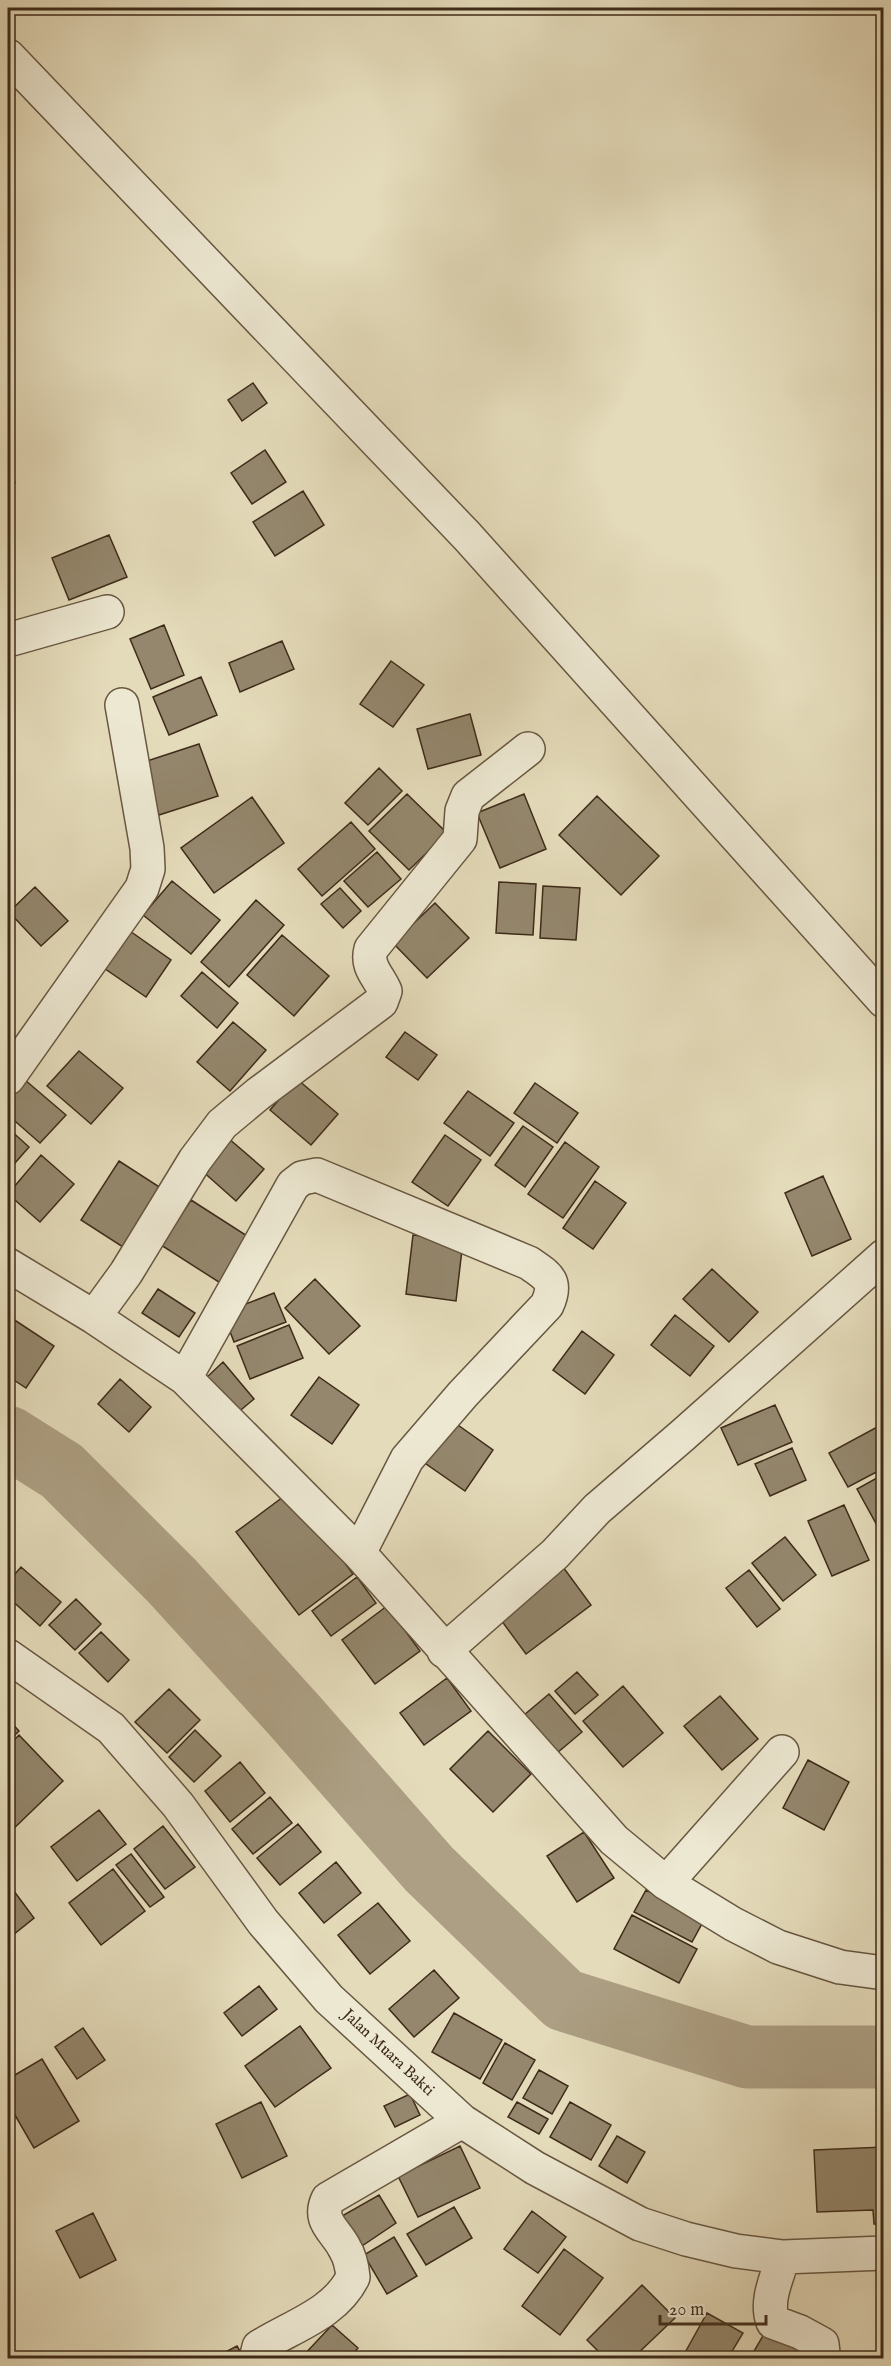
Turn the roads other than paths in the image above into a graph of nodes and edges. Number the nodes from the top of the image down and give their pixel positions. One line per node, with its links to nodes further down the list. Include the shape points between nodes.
1 (8, 56): 6 (street, via 467,536)
2 (107, 612): 3 (street)
3 (8, 640)
4 (122, 705): 7 (street, via 148,869 142,888)
5 (528, 749): 10 (street, via 468,796 462,811 460,839 371,949 370,964 385,991 381,1002 222,1124)
6 (884, 1001)
7 (8, 1078)
8 (884, 1256): 13 (street, via 597,1509 555,1554)
9 (8, 1265): 10 (street)
10 (94, 1317): 11 (street)
11 (185, 1378): 12 (street); 12 (street, via 293,1185 309,1176 317,1175 529,1263 547,1275 553,1292 547,1305 407,1459)
12 (359, 1553): 13 (street)
13 (444, 1651): 16 (street, via 614,1840)
14 (8, 1656): 18 (street, Jalan Muara Bakti, via 111,1728 178,1805 263,1922 329,1999)
15 (782, 1752): 16 (street)
16 (666, 1883): 17 (street, via 778,1947 840,1967)
17 (884, 1973)
18 (462, 2121): 20 (street, Jalan Muara Bakti, via 535,2168 640,2224 736,2251); 21 (street, via 328,2199 324,2216 346,2250 353,2277 331,2307 260,2347)
19 (884, 2253): 20 (street, Jalan Muara Bakti)
20 (783, 2257): 22 (street, via 770,2298 770,2314 773,2322 822,2344)
21 (259, 2358)
22 (820, 2358)

